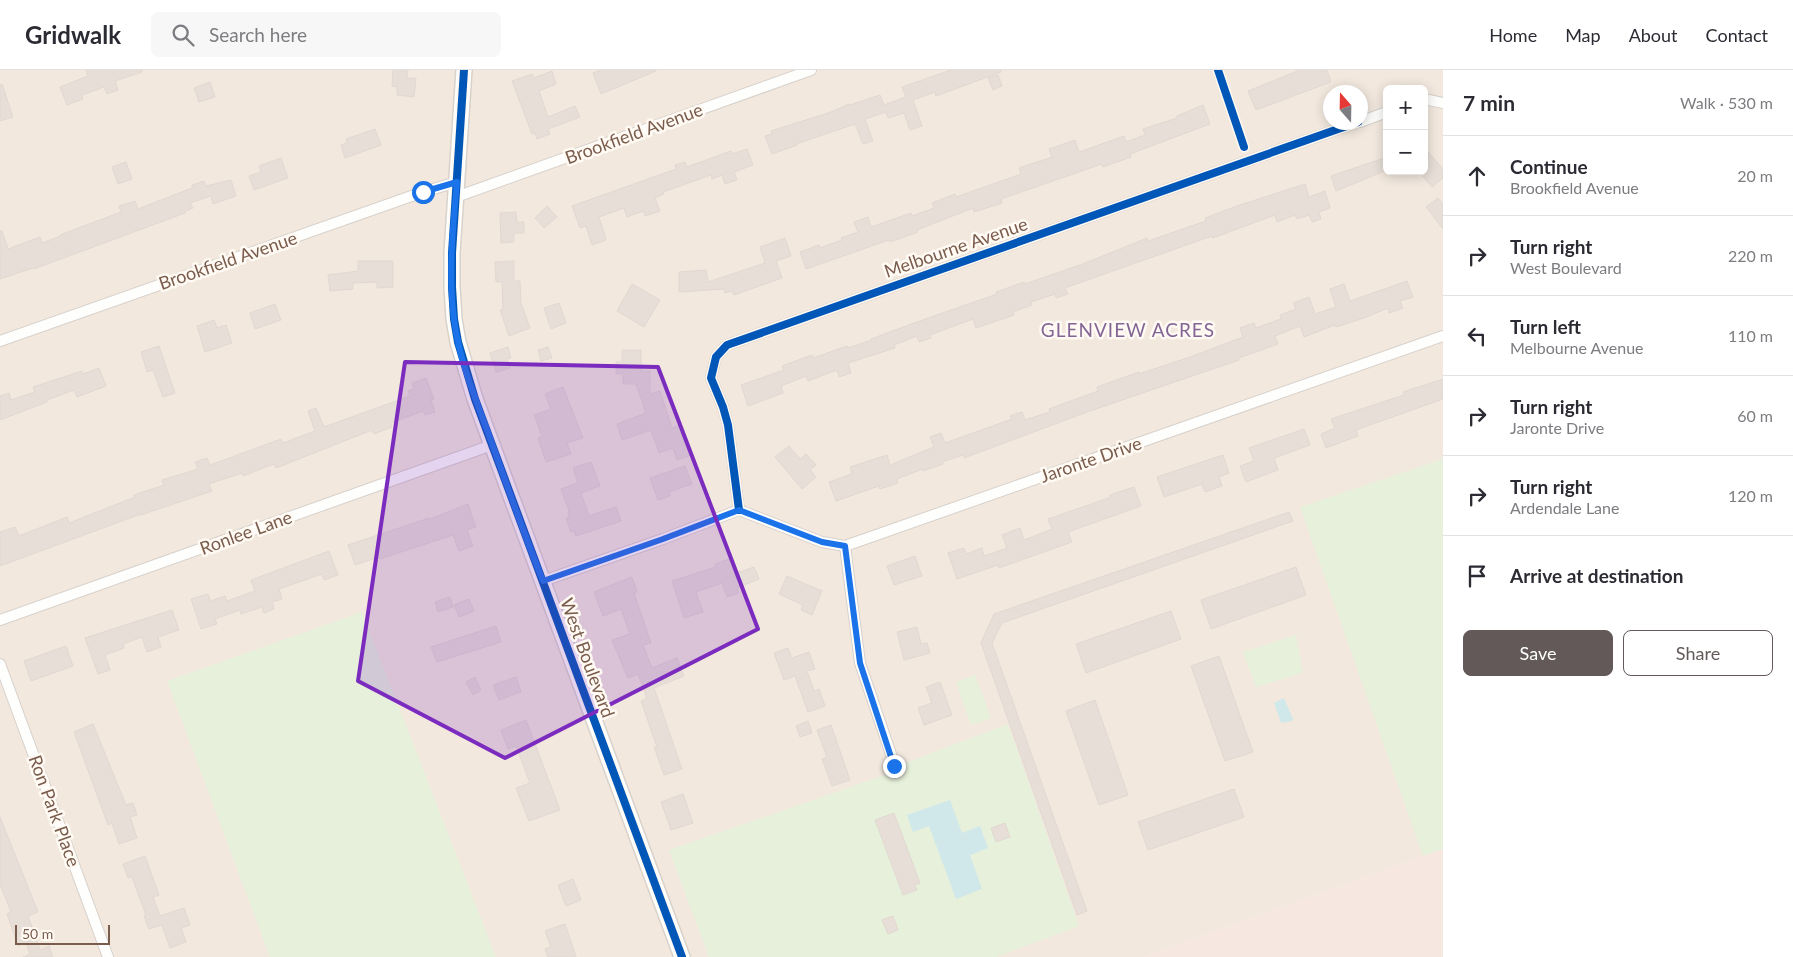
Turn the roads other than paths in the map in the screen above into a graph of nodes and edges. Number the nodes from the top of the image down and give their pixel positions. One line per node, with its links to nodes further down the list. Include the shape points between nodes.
1 (464, 70): 8 (street, West Boulevard)
2 (811, 70): 9 (street, Brookfield Avenue)
3 (1428, 100): 4 (street)
4 (1443, 103)
5 (1383, 113): 6 (street, Melbourne Avenue)
6 (1368, 119)
7 (1336, 130): 13 (street, Melbourne Avenue, via 727,345 716,357 711,378 728,425)
8 (457, 182): 9 (street, West Boulevard); 11 (street, Brookfield Avenue)
9 (456, 197): 12 (street, West Boulevard, via 452,253 454,319 466,372)
10 (1443, 336): 14 (street, Jaronte Drive)
11 (0, 341)
12 (492, 445): 15 (street, West Boulevard); 16 (street, Ronlee Lane)
13 (739, 510): 14 (street, Jaronte Drive, via 822,542); 15 (street)
14 (845, 546): 18 (street, via 860,663)
15 (543, 581): 20 (street, West Boulevard)
16 (0, 620)
17 (0, 664): 19 (street, Ron Park Place)
18 (894, 766)
19 (108, 957)
20 (682, 957)

